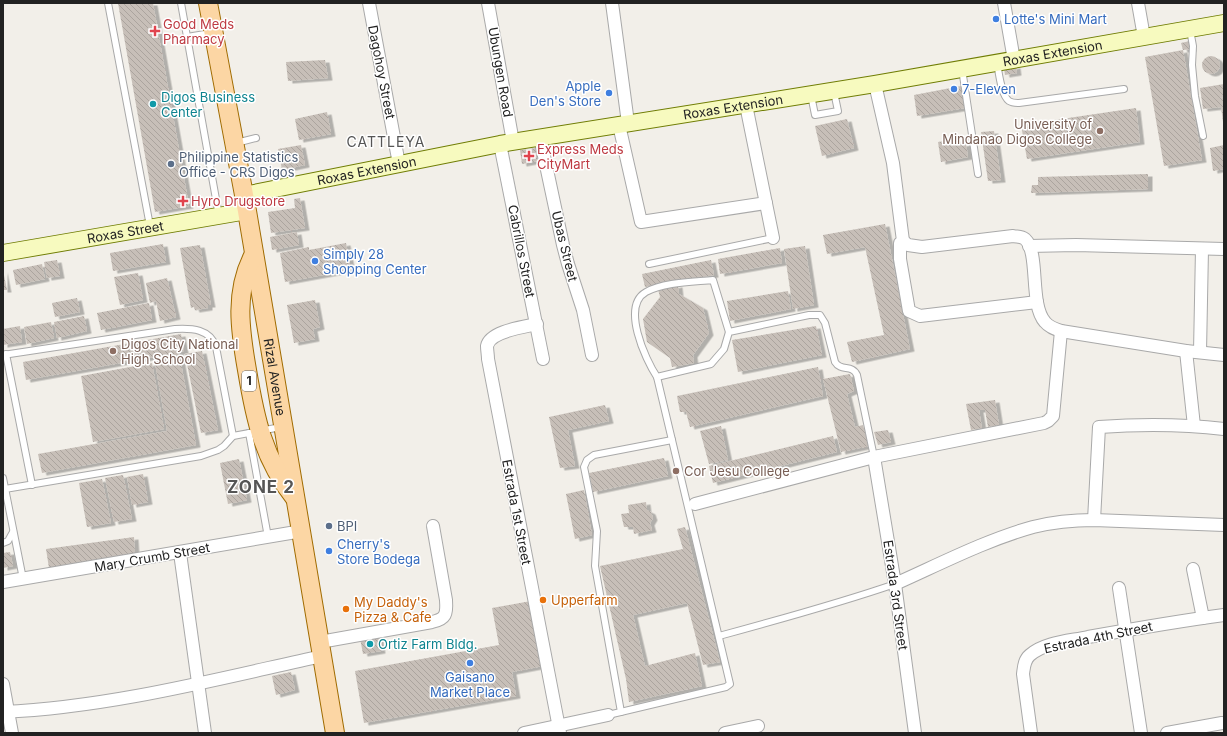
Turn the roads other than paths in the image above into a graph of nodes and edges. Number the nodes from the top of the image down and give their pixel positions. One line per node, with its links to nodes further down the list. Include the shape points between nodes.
1 (108, 3): 33 (lane)
2 (181, 3): 12 (lane)
3 (208, 3): 11 (main road, Rizal Avenue / 1)
4 (369, 3): 28 (street, Dagohoy Street)
5 (488, 3): 27 (street, Ubungen Road)
6 (612, 3): 22 (street)
7 (1004, 3): 14 (street)
8 (1138, 3): 13 (street)
9 (1224, 24): 10 (main road, Roxas Extension)
10 (1190, 30): 13 (main road, Roxas Extension); 23 (lane, via 1195,96)
11 (214, 32): 12 (lane); 26 (main road, Rizal Avenue / 1)
12 (187, 37): 32 (lane)
13 (1144, 37): 14 (main road, Roxas Extension)
14 (1014, 60): 15 (main road, Roxas Extension)
15 (997, 63): 16 (main road, Roxas Extension); 18 (lane, via 1004,92 1008,100 1013,102)
16 (962, 69): 17 (main road, Roxas Extension); 29 (lane)
17 (875, 84): 19 (main road, Roxas Extension); 35 (street, via 895,174)
18 (1124, 89)
19 (834, 90): 20 (main road, Roxas Extension); 20 (lane, via 838,111 816,115)
20 (811, 94): 21 (main road, Roxas Extension)
21 (746, 105): 22 (main road, Roxas Extension); 31 (street)
22 (624, 124): 24 (main road, Roxas Extension); 31 (street, via 641,222)
23 (1203, 136)
24 (540, 137): 27 (main road, Roxas Extension); 49 (street, Ubas Street, via 566,258 585,317)
25 (256, 138): 26 (lane)
26 (234, 143): 30 (main road, Rizal Avenue / 1)
27 (507, 143): 28 (main road, Roxas Extension); 43 (street, Cabrillos Street)
28 (399, 164): 30 (main road, Roxas Extension)
29 (978, 174)
30 (245, 203): 32 (main road, Roxas Street); 40 (main road, Rizal Avenue / 1)
31 (766, 203): 34 (street)
32 (219, 216): 33 (main road, Roxas Street)
33 (150, 228): 39 (main road, Roxas Street)
34 (773, 238): 41 (lane)
35 (903, 241): 36 (street, via 908,245 922,247 1019,237); 42 (street, via 900,243 900,259 909,311 920,316)
36 (1029, 246): 37 (street); 42 (street)
37 (1202, 249): 38 (street); 47 (street)
38 (1224, 249)
39 (3, 253)
40 (254, 254): 54 (main road, Rizal Avenue / 1); 56 (main road, Rizal Avenue / 1, via 243,280 239,312 254,409)
41 (649, 264)
42 (1037, 302): 44 (street, via 1044,322)
43 (537, 324): 51 (street, Cabrillos Street); 90 (street, Estrada 1st Street, via 499,334 491,339 487,346)
44 (1061, 331): 46 (street); 59 (street, via 1054,412 1048,421 1039,425)
45 (729, 332): 52 (lane, via 724,349 711,364); 52 (lane, via 713,280 678,283 645,292 636,303 634,320 642,350); 59 (lane, via 809,315 820,315 825,323 837,366 851,368 856,372)
46 (1186, 351): 47 (street); 53 (street)
47 (1200, 352): 50 (street)
48 (5, 354): 57 (lane, via 175,329 194,329 203,332 216,348); 61 (lane)
49 (592, 354)
50 (1224, 355)
51 (543, 358)
52 (657, 377): 58 (lane)
53 (1194, 426): 55 (street); 65 (street, via 1099,427)
54 (284, 427): 56 (lane); 63 (main road, Rizal Avenue / 1)
55 (1224, 429)
56 (254, 432): 57 (lane); 63 (main road, Rizal Avenue / 1, via 278,475); 70 (lane)
57 (233, 436): 61 (lane, via 218,450 201,456)
58 (672, 440): 64 (lane); 86 (lane, via 594,455 587,460 584,467 597,531 595,566)
59 (874, 457): 64 (street); 76 (street, Estrada 3rd Street)
60 (3, 478): 62 (lane)
61 (32, 485): 62 (lane)
62 (5, 489): 69 (lane)
63 (296, 500): 68 (main road, Rizal Avenue / 1)
64 (692, 505): 81 (lane)
65 (1094, 520): 66 (street); 76 (street, via 1073,520 1034,527 976,548)
66 (1224, 525)
67 (433, 526): 82 (street, via 446,600 446,615 432,622)
68 (302, 531): 70 (street, Mary Crumb Street); 82 (main road, Rizal Avenue / 1)
69 (13, 532): 71 (lane, via 10,539); 74 (lane)
70 (268, 537): 72 (street, Mary Crumb Street)
71 (3, 543)
72 (180, 553): 74 (street, Mary Crumb Street); 83 (street)
73 (1193, 569): 79 (street)
74 (23, 579): 75 (street, Mary Crumb Street)
75 (3, 582)
76 (895, 584): 81 (lane, via 802,614); 97 (street, Estrada 3rd Street)
77 (1119, 588): 80 (street)
78 (1224, 615): 79 (street, Estrada 4th Street)
79 (1203, 618): 80 (street, Estrada 4th Street)
80 (1125, 630): 98 (street, Estrada 4th Street, via 1051,645 1030,655 1024,664 1023,674); 99 (street)
81 (719, 636): 86 (lane, via 730,681 728,686)
82 (321, 649): 83 (street); 94 (main road, Rizal Avenue / 1)
83 (198, 683): 85 (street, via 70,707); 93 (street)
84 (3, 684): 85 (street)
85 (6, 712): 92 (street)
86 (621, 712): 87 (lane)
87 (608, 715): 90 (street)
88 (1222, 723): 100 (street)
89 (758, 726): 91 (street)
90 (559, 729): 95 (street)
91 (746, 731): 96 (street)
92 (12, 733)
93 (205, 733)
94 (335, 733)
95 (524, 733)
96 (725, 733)
97 (915, 733)
98 (1032, 733)
99 (1141, 733)
100 (1167, 733)

